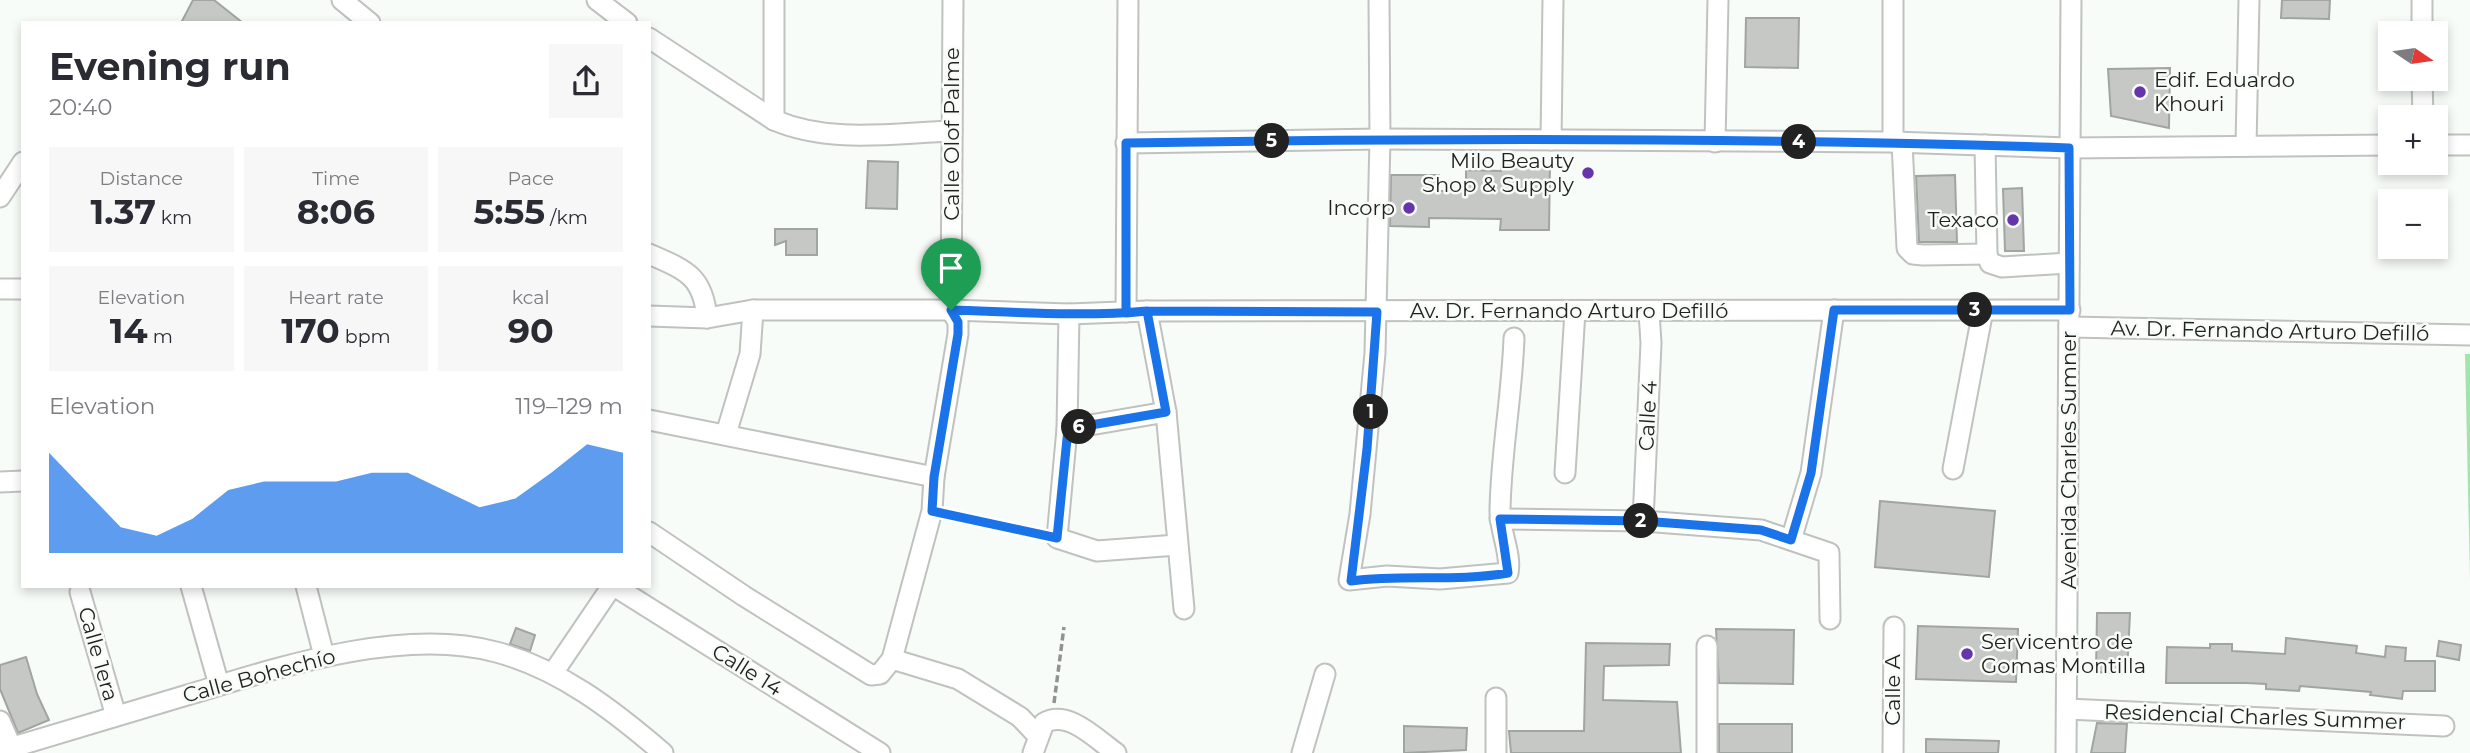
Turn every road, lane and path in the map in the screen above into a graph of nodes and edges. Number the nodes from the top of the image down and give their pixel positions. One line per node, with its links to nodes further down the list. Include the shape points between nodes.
1 (342, 0): 13 (street)
2 (774, 0): 17 (street)
3 (953, 0): 18 (street, Calle Olof Palme)
4 (1128, 0): 23 (street)
5 (1379, 0): 19 (street)
6 (1553, 0): 20 (street)
7 (1718, 0): 21 (street)
8 (1893, 0): 22 (street)
9 (2071, 0): 29 (street, Avenida Charles Sumner)
10 (2249, 0): 28 (street)
11 (2422, 0): 15 (street)
12 (604, 3): 14 (street)
13 (368, 21)
14 (625, 21)
15 (2422, 21)
16 (651, 39): 17 (street)
17 (774, 120): 18 (street, via 796,130 833,135)
18 (952, 131): 38 (street, Calle Olof Palme)
19 (1380, 139): 20 (street); 23 (street); 43 (street)
20 (1551, 140): 21 (street)
21 (1715, 142): 22 (street)
22 (1898, 142): 24 (street); 32 (street, via 1907,248 1923,255)
23 (1126, 143): 45 (street)
24 (1984, 145): 29 (street); 32 (street)
25 (2378, 145): 28 (street)
26 (2448, 145): 27 (street)
27 (2470, 145)
28 (2246, 146): 29 (street)
29 (2069, 148): 34 (street, Avenida Charles Sumner)
30 (21, 165): 31 (street)
31 (0, 197)
32 (1987, 254): 34 (street, via 1990,263 2002,267)
33 (651, 255): 48 (street, via 696,279 705,294)
34 (2070, 263): 49 (street, Avenida Charles Sumner)
35 (0, 289): 36 (street)
36 (21, 289)
37 (753, 310): 38 (street, Av. Dr. Fernando Arturo Defilló); 48 (street, Av. Dr. Fernando Arturo Defilló); 55 (street, via 750,354)
38 (951, 310): 46 (street, Av. Dr. Fernando Arturo Defilló); 58 (street, Calle Olof Palme, via 958,334)
39 (1834, 310): 40 (street, Av. Dr. Fernando Arturo Defilló); 44 (street, Av. Dr. Fernando Arturo Defilló); 66 (street, via 1811,473)
40 (1983, 310): 49 (street, Av. Dr. Fernando Arturo Defilló); 56 (street)
41 (1147, 311): 43 (street, Av. Dr. Fernando Arturo Defilló); 45 (street, Av. Dr. Fernando Arturo Defilló); 52 (street)
42 (1575, 311): 43 (street, Av. Dr. Fernando Arturo Defilló); 44 (street, Av. Dr. Fernando Arturo Defilló); 57 (street)
43 (1377, 312): 62 (street, via 1367,449 1349,580 1508,573)
44 (1648, 312): 63 (street, Calle 4, via 1651,343)
45 (1126, 313): 46 (street, Av. Dr. Fernando Arturo Defilló)
46 (1069, 314): 54 (street)
47 (651, 316): 48 (street, Av. Dr. Fernando Arturo Defilló)
48 (708, 318)
49 (2070, 318): 50 (street, Av. Dr. Fernando Arturo Defilló); 84 (street, Avenida Charles Sumner)
50 (2470, 335)
51 (1514, 338): 62 (street)
52 (1166, 412): 54 (street); 67 (street)
53 (651, 420): 55 (street)
54 (1068, 429): 65 (street)
55 (726, 434): 58 (street)
56 (1953, 469)
57 (1565, 473)
58 (934, 477): 61 (street, Calle Olof Palme)
59 (21, 481): 60 (street)
60 (0, 482)
61 (932, 511): 65 (path); 79 (street, Calle Olof Palme)
62 (1500, 519): 63 (street)
63 (1643, 521): 66 (street, via 1761,530)
64 (651, 533): 79 (street, via 871,675 880,674)
65 (1057, 538): 67 (street, via 1097,551)
66 (1791, 540): 74 (street, via 1829,553)
67 (1177, 545): 73 (street)
68 (192, 588): 82 (street)
69 (307, 588): 78 (street)
70 (612, 588): 80 (street)
71 (616, 588): 92 (street, Calle 14)
72 (80, 592): 85 (street, Calle 1era)
73 (1184, 609)
74 (1830, 619)
75 (1064, 627): 86 (path)
76 (1894, 627): 97 (street, Calle A)
77 (1707, 646): 96 (street)
78 (324, 656): 80 (street, Calle Bohechío, via 433,643 495,652); 82 (street, Calle Bohechío)
79 (892, 659): 89 (street, via 958,679 1020,717)
80 (553, 673): 91 (street, Calle Bohechío, via 619,716)
81 (1325, 674): 94 (street)
82 (219, 685): 85 (street, Calle Bohechío)
83 (1496, 698): 95 (street)
84 (2067, 709): 88 (street, Residencial Charles Summer); 98 (street, Avenida Charles Sumner)
85 (116, 716): 90 (street, Calle Bohechío)
86 (1052, 719): 89 (street, via 1044,723); 93 (street, via 1067,720)
87 (0, 721): 90 (street)
88 (2444, 726)
89 (1035, 744)
90 (9, 750)
91 (663, 753)
92 (880, 753)
93 (1116, 753)
94 (1302, 753)
95 (1496, 753)
96 (1707, 753)
97 (1893, 753)
98 (2066, 753)

